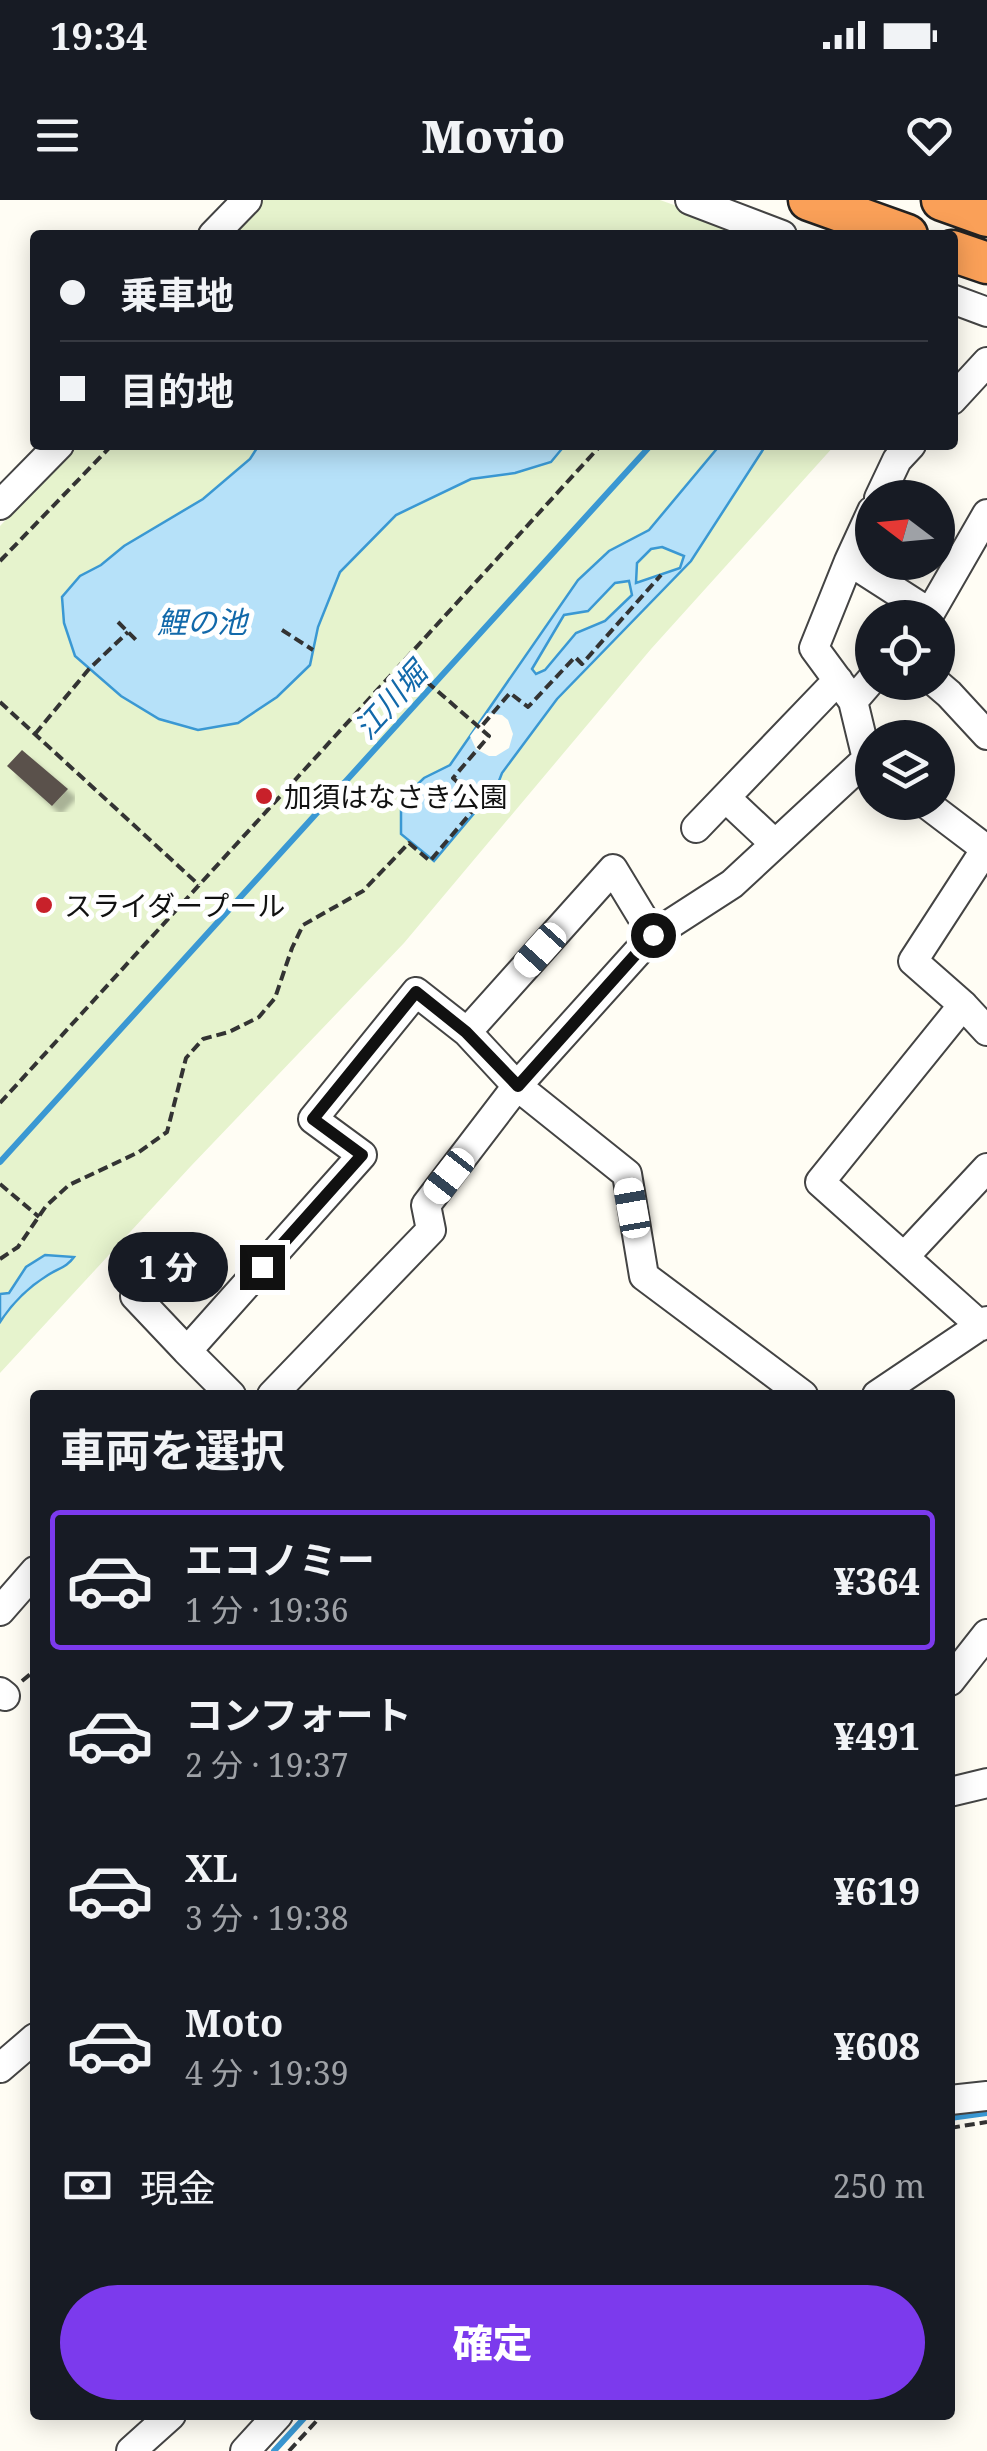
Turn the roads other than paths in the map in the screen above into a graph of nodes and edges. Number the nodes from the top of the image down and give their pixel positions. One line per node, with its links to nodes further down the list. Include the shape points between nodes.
1 (247, 200): 6 (street)
2 (690, 200): 7 (street)
3 (809, 200): 8 (highway)
4 (942, 200): 5 (highway)
5 (987, 216)
6 (219, 230)
7 (769, 230)
8 (893, 230)
9 (958, 253): 10 (highway)
10 (987, 264)
11 (958, 301): 12 (street)
12 (987, 312)
13 (987, 362): 14 (street)
14 (958, 393)
15 (54, 450): 18 (street)
16 (906, 450): 17 (street)
17 (888, 480)
18 (0, 505)
19 (987, 514): 23 (street)
20 (855, 548): 21 (street)
21 (849, 561): 22 (street); 25 (street, via 814,648)
22 (906, 600)
23 (937, 600)
24 (855, 686): 25 (street)
25 (845, 690): 27 (street); 30 (street)
26 (955, 700): 28 (street)
27 (855, 720)
28 (987, 735)
29 (855, 775): 33 (street)
30 (726, 798): 32 (street); 33 (street)
31 (948, 820): 34 (street)
32 (696, 828)
33 (775, 844): 35 (street, via 732,884)
34 (986, 848): 36 (street, via 913,961)
35 (653, 935): 38 (street, via 613,869); 39 (street)
36 (963, 1005): 37 (street); 41 (street, via 820,1182)
37 (987, 1031)
38 (466, 1032): 39 (street); 44 (street, via 416,992 313,1119 362,1155)
39 (518, 1086): 46 (street, via 426,1205 431,1230); 47 (street, via 627,1174 644,1276)
40 (987, 1168): 41 (street)
41 (904, 1257): 43 (street)
42 (134, 1296): 44 (street)
43 (984, 1324): 48 (street)
44 (187, 1351): 45 (street)
45 (200, 1384)
46 (277, 1390)
47 (797, 1390)
48 (885, 1390)
49 (30, 1577): 50 (street)
50 (0, 1610)
51 (987, 1634): 52 (street)
52 (955, 1676)
53 (987, 1783): 54 (street)
54 (955, 1791)
55 (30, 2042): 56 (street)
56 (0, 2068)
57 (987, 2096): 58 (street)
58 (955, 2099)
59 (165, 2420): 60 (street)
60 (131, 2451)

